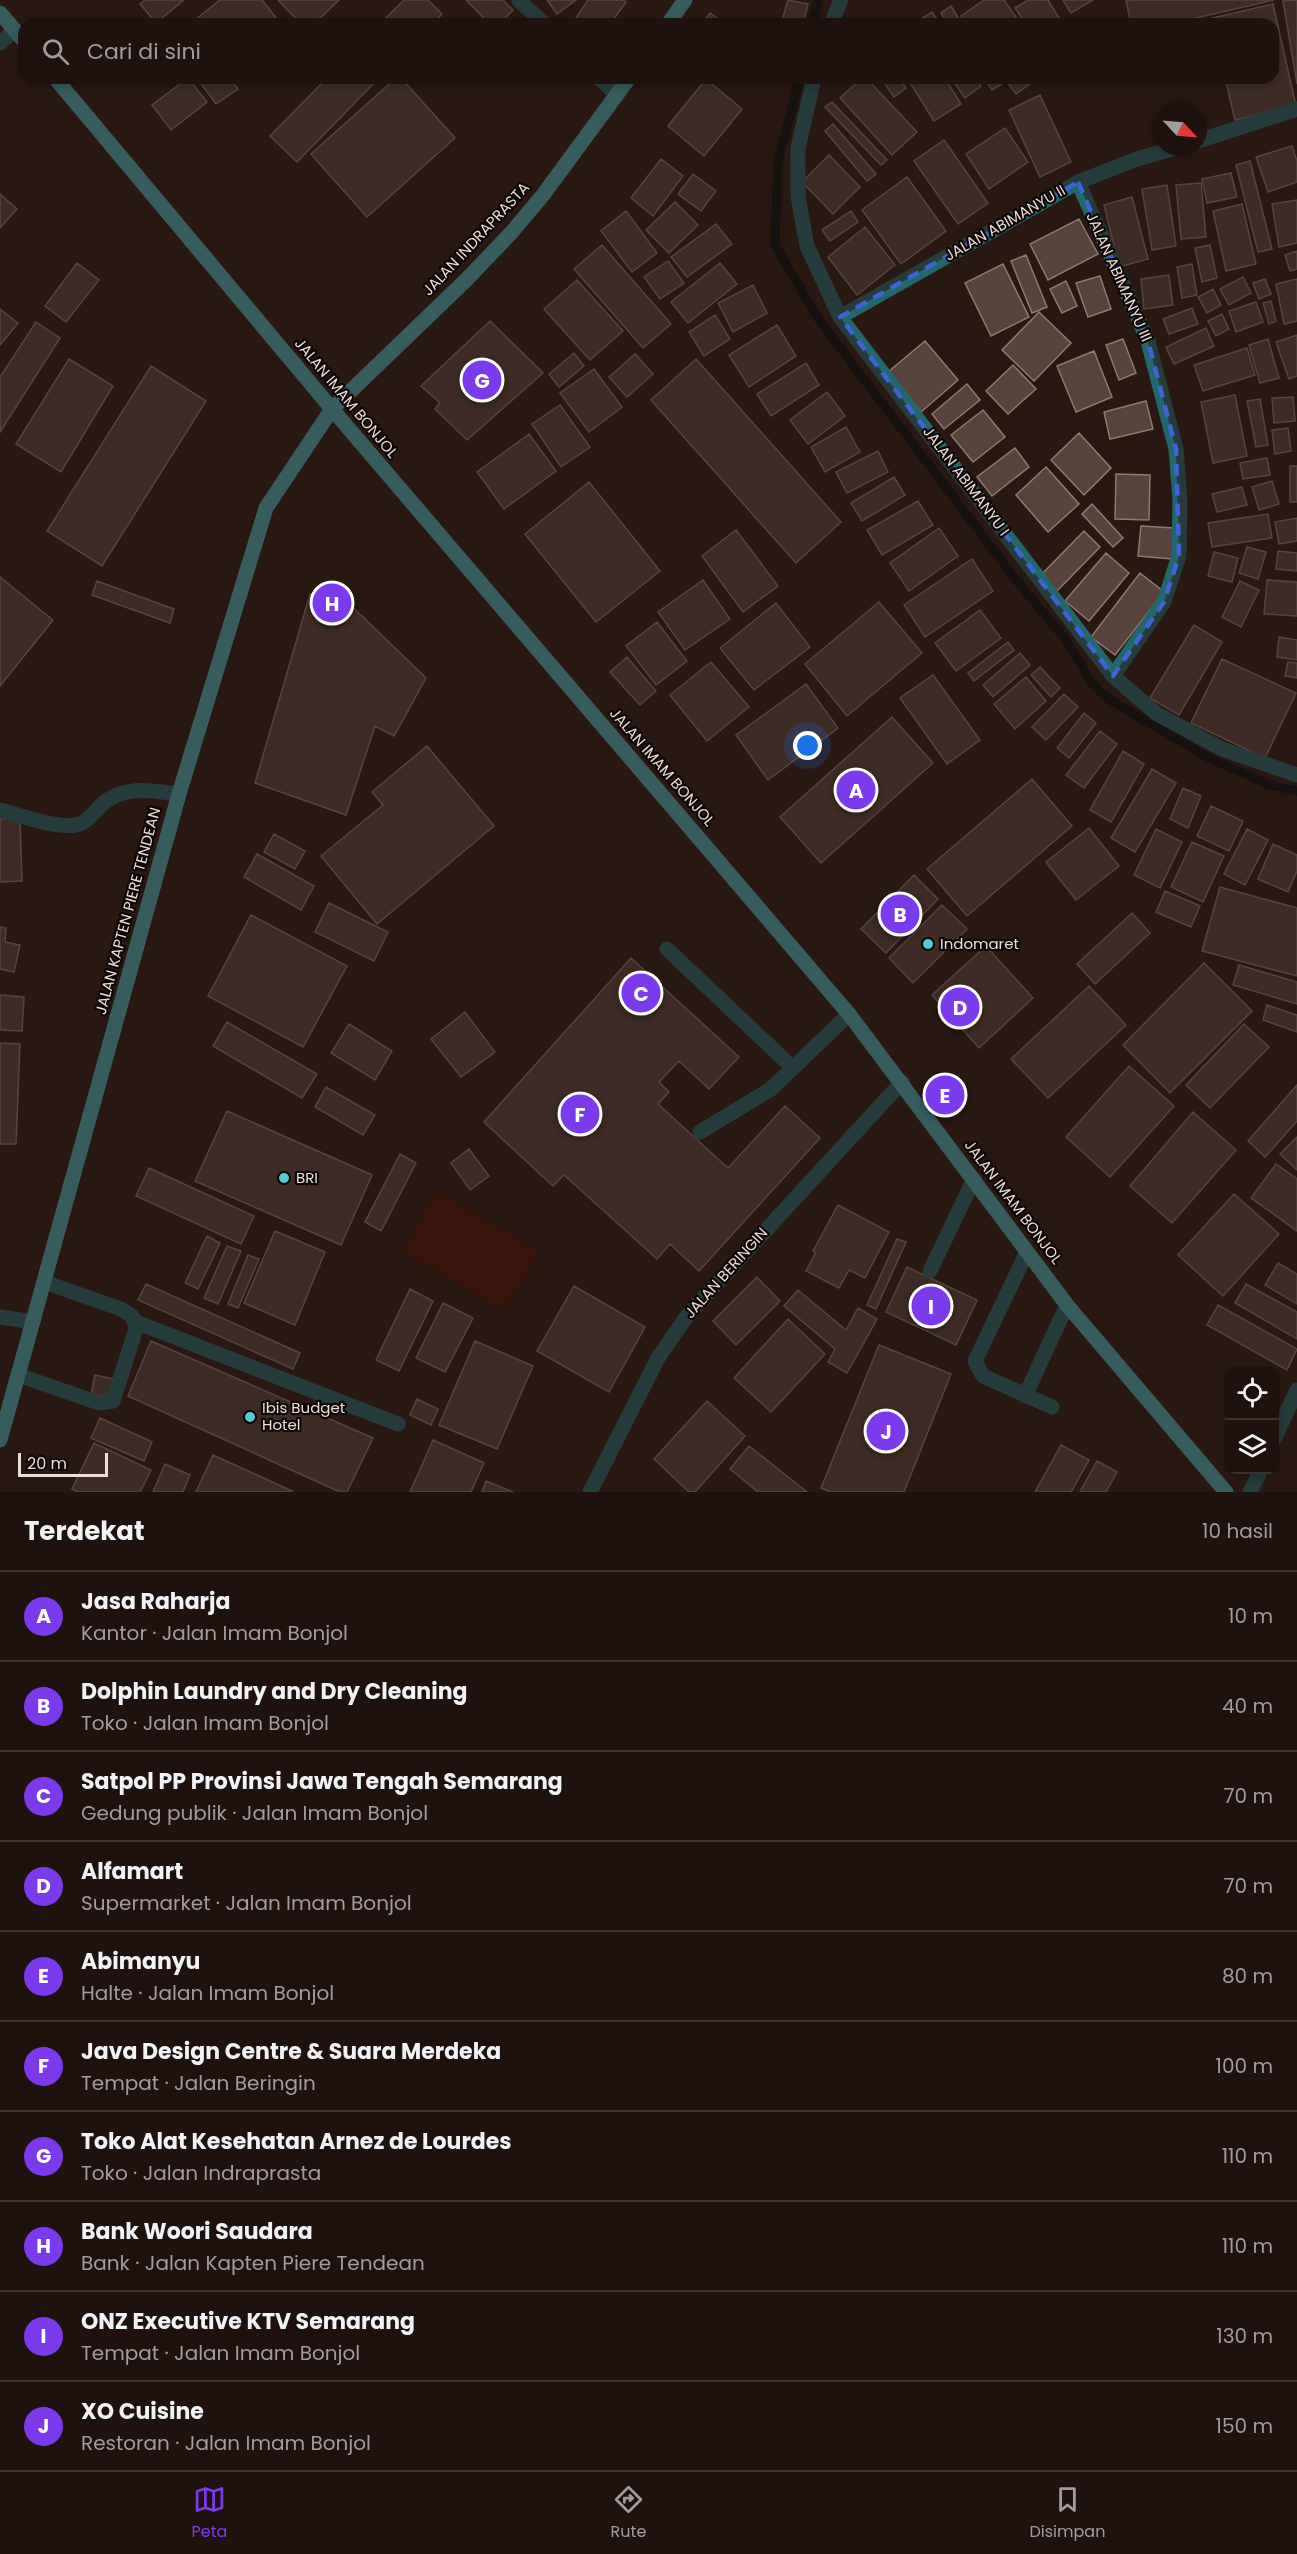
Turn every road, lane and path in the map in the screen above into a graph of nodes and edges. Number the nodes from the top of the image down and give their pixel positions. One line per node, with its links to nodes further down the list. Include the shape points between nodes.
1 (519, 0): 5 (street)
2 (685, 0): 6 (main road)
3 (841, 0): 7 (street)
4 (0, 13): 8 (main road)
5 (538, 18)
6 (672, 18)
7 (834, 18)
8 (18, 35)
9 (18, 36): 10 (street)
10 (0, 43)
11 (60, 84): 21 (main road, JALAN IMAM BONJOL)
12 (605, 84): 15 (street)
13 (625, 84): 15 (main road, JALAN INDRAPRASTA)
14 (813, 84): 20 (street, JALAN ABIMANYU I, via 798,148 798,196 807,246)
15 (617, 95): 21 (main road, JALAN INDRAPRASTA, via 511,233)
16 (1296, 111): 17 (street)
17 (1207, 138)
18 (1153, 154): 19 (street, JALAN ABIMANYU II)
19 (1078, 182): 20 (street, JALAN ABIMANYU II); 22 (street, JALAN ABIMANYU III, via 1148,341 1176,448 1180,500 1179,556 1164,602)
20 (840, 317): 22 (street, JALAN ABIMANYU I)
21 (332, 409): 24 (main road, JALAN KAPTEN PIERE TENDEAN, via 266,508); 27 (main road, JALAN IMAM BONJOL)
22 (1113, 676): 23 (street, JALAN ABIMANYU I, via 1157,714 1222,749)
23 (1297, 775)
24 (179, 794): 25 (street, via 142,789 120,793 82,823 63,826); 34 (main road, JALAN KAPTEN PIERE TENDEAN)
25 (0, 810)
26 (668, 950): 28 (street)
27 (849, 1014): 28 (street); 29 (main road, JALAN IMAM BONJOL)
28 (793, 1068): 30 (street, via 771,1089)
29 (902, 1082): 31 (main road, JALAN IMAM BONJOL); 47 (street, JALAN BERINGIN, via 687,1316 658,1358)
30 (700, 1132)
31 (974, 1179): 32 (main road, JALAN IMAM BONJOL); 33 (street)
32 (1027, 1252): 35 (main road, JALAN IMAM BONJOL); 41 (street, via 975,1361 983,1376)
33 (930, 1271)
34 (44, 1282): 37 (main road, JALAN KAPTEN PIERE TENDEAN); 38 (street, via 121,1309)
35 (1067, 1305): 41 (street); 48 (main road, JALAN IMAM BONJOL)
36 (0, 1317): 37 (street)
37 (33, 1322): 39 (main road, JALAN KAPTEN PIERE TENDEAN)
38 (136, 1322): 39 (street, via 113,1401 99,1403); 43 (street)
39 (18, 1376): 45 (main road, JALAN KAPTEN PIERE TENDEAN)
40 (1297, 1390): 44 (street)
41 (1025, 1396): 42 (street)
42 (1052, 1407)
43 (398, 1424)
44 (1279, 1430)
45 (0, 1440)
46 (1259, 1474): 49 (street)
47 (590, 1492)
48 (1226, 1492)
49 (1250, 1492)

